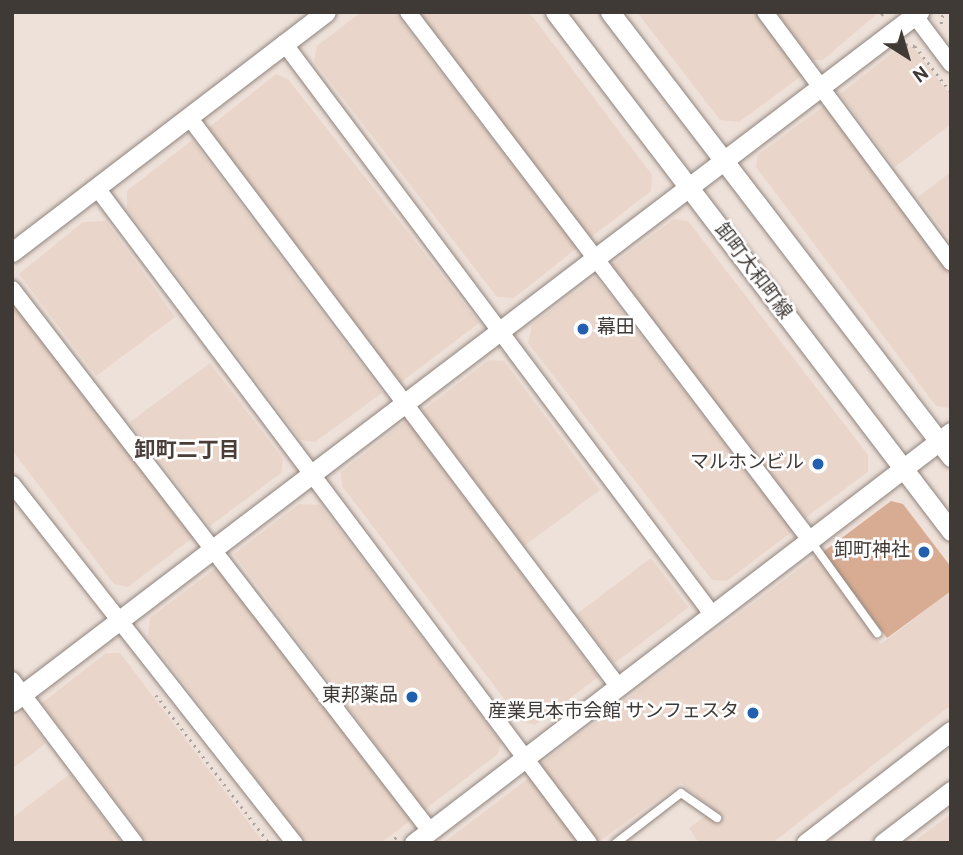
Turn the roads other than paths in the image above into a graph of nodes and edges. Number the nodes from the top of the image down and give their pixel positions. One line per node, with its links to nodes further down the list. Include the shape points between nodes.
1 (326, 12): 7 (street)
2 (408, 12): 15 (street)
3 (555, 12): 13 (street, 卸町大和町線)
4 (610, 12): 11 (street)
5 (765, 12): 9 (street)
6 (915, 13): 8 (street); 9 (street)
7 (284, 43): 10 (street); 18 (street)
8 (951, 64)
9 (821, 87): 11 (street); 16 (street)
10 (190, 117): 12 (street); 19 (street)
11 (723, 161): 13 (street); 20 (street)
12 (97, 188): 14 (street); 22 (street)
13 (688, 188): 15 (street); 21 (street, 卸町大和町線)
14 (12, 252)
15 (595, 258): 18 (street); 25 (street)
16 (951, 262)
17 (12, 289): 26 (street)
18 (502, 329): 19 (street); 27 (street)
19 (405, 403): 22 (street); 30 (street)
20 (947, 444): 21 (street)
21 (903, 469): 24 (street, 卸町大和町線); 25 (street)
22 (313, 472): 26 (street); 33 (street)
23 (12, 484): 28 (street)
24 (951, 531)
25 (810, 540): 27 (street); 29 (lane)
26 (216, 546): 28 (street); 36 (street)
27 (712, 614): 30 (street)
28 (118, 621): 31 (street); 38 (street)
29 (877, 633)
30 (618, 686): 33 (street)
31 (16, 692): 37 (street)
32 (951, 732): 42 (street)
33 (525, 758): 36 (street); 40 (street)
34 (951, 791): 43 (street)
35 (718, 818): 41 (lane, via 681,793)
36 (430, 831): 39 (street)
37 (135, 843)
38 (294, 843)
39 (414, 843)
40 (589, 843)
41 (616, 843)
42 (806, 843)
43 (883, 843)

